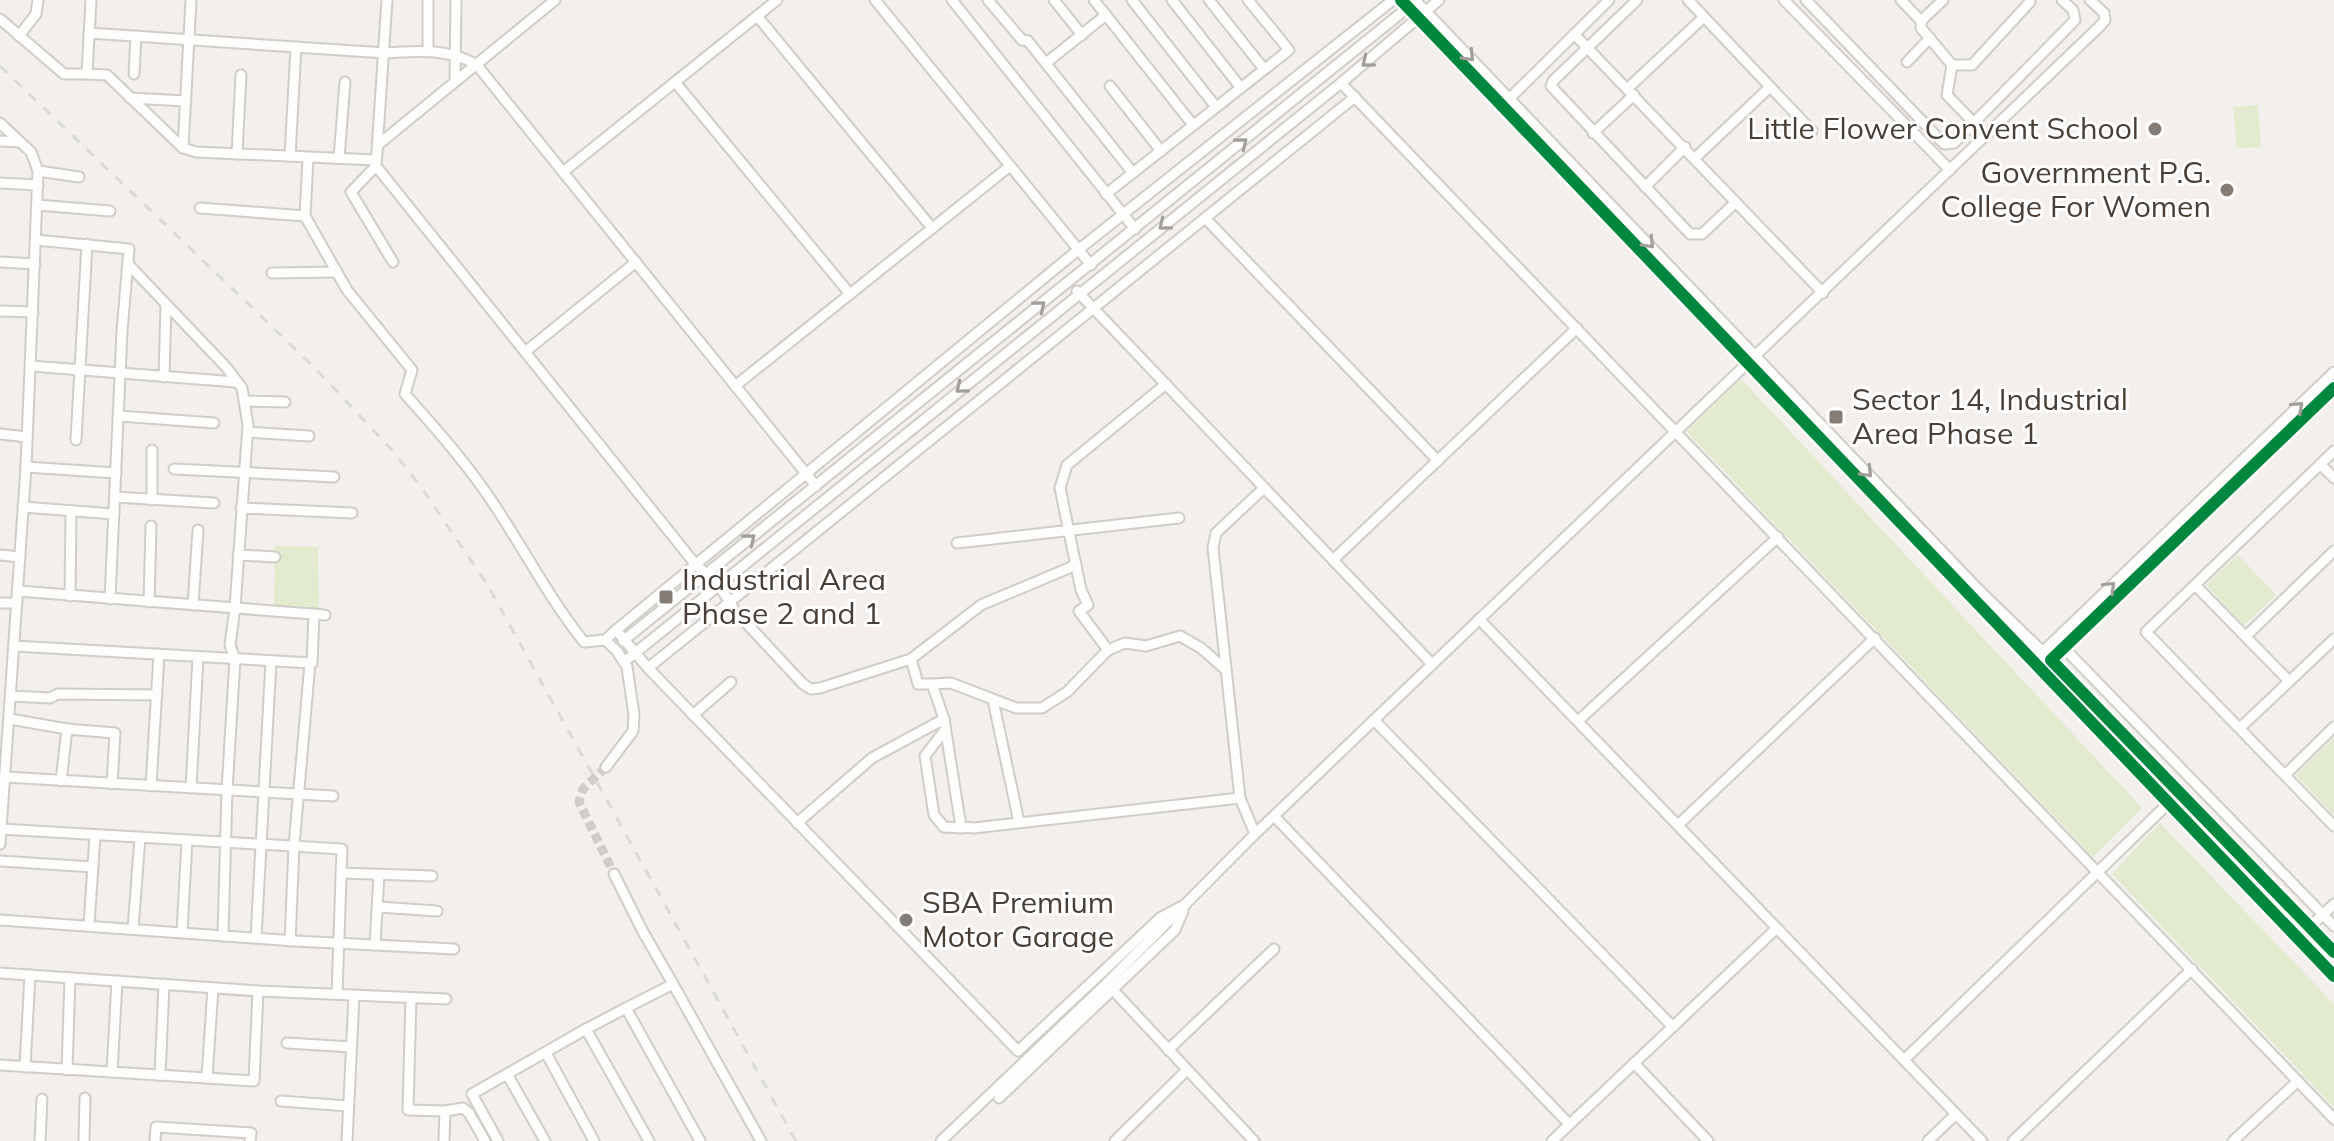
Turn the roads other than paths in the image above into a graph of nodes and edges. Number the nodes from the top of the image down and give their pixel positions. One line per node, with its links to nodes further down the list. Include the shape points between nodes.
1 (38, 0): 40 (street, via 36,14)
2 (91, 0): 37 (street)
3 (191, 0): 43 (street)
4 (387, 0): 47 (street)
5 (428, 0): 46 (street)
6 (456, 0): 48 (street)
7 (555, 0): 51 (street)
8 (777, 0): 32 (street)
9 (875, 0): 88 (street)
10 (988, 0): 50 (street)
11 (1054, 0): 39 (street)
12 (1110, 0): 31 (street)
13 (1132, 0): 70 (street)
14 (1172, 0): 63 (street)
15 (1209, 0): 53 (street)
16 (1248, 0): 53 (street, via 1289,50)
17 (1393, 0): 102 (street)
18 (1439, 0): 33 (street)
19 (1609, 0): 38 (street)
20 (1637, 0): 45 (street)
21 (1688, 0): 34 (street)
22 (1784, 0): 89 (street)
23 (1806, 0): 72 (street, via 1944,144 1954,143)
24 (1901, 0): 36 (street)
25 (1943, 0): 36 (street)
26 (2062, 0): 72 (street, via 2075,20)
27 (2090, 0): 89 (street, via 2105,20)
28 (956, 2): 97 (street)
29 (1411, 2): 33 (street); 106 (street, one-way to 29)
30 (2030, 2): 52 (street, via 1972,65)
31 (1100, 7): 39 (street); 73 (street)
32 (757, 16): 59 (street); 105 (street)
33 (1423, 16): 60 (street, one-way to 60); 67 (street, one-way to 67); 69 (street)
34 (1704, 17): 62 (street); 64 (street)
35 (0, 19): 40 (street)
36 (1921, 21): 42 (street)
37 (89, 33): 41 (street); 54 (street)
38 (1574, 34): 45 (street); 67 (street)
39 (1082, 35): 50 (street)
40 (19, 36): 54 (street, via 64,74)
41 (136, 36): 43 (street); 55 (street)
42 (1930, 38): 49 (street); 52 (street)
43 (189, 40): 44 (street); 68 (street)
44 (296, 47): 47 (street); 83 (street)
45 (1588, 48): 64 (street); 75 (street, via 1551,86)
46 (428, 50): 47 (street); 48 (street)
47 (385, 53): 78 (street)
48 (455, 54): 51 (street); 57 (street)
49 (1907, 62)
50 (1046, 63): 92 (street)
51 (476, 64): 57 (street); 91 (street)
52 (1952, 65): 72 (street, via 1947,95)
53 (1264, 69): 63 (street)
54 (87, 74): 66 (street, via 107,75)
55 (134, 74)
56 (241, 75): 82 (street)
57 (455, 81): 78 (street)
58 (345, 82): 85 (street)
59 (675, 82): 91 (street); 121 (street)
60 (1341, 83): 65 (street); 119 (street, one-way to 119)
61 (1110, 86): 81 (street)
62 (1770, 87): 74 (street); 86 (street)
63 (1241, 88): 70 (street)
64 (1631, 92): 75 (street); 79 (street)
65 (1355, 97): 104 (street); 126 (street)
66 (130, 98): 68 (street); 80 (street)
67 (1510, 98): 69 (street); 128 (street, one-way to 128)
68 (186, 101): 80 (street)
69 (1502, 106): 129 (street)
70 (1216, 107): 73 (street)
71 (0, 123): 77 (street)
72 (1974, 123)
73 (1193, 125): 81 (street)
74 (1812, 131)
75 (1593, 133): 96 (street)
76 (0, 141): 77 (street)
77 (20, 142): 90 (street, via 36,160)
78 (379, 144): 87 (street)
79 (1685, 147): 86 (street); 96 (street)
80 (183, 148): 82 (street)
81 (1161, 151): 92 (street)
82 (237, 154): 83 (street)
83 (290, 156): 84 (street)
84 (308, 158): 85 (street); 103 (street)
85 (339, 158): 87 (street)
86 (1695, 158): 98 (street)
87 (376, 163): 111 (street, via 351,192); 127 (street)
88 (1010, 166): 105 (street); 109 (street)
89 (1950, 170): 120 (street)
90 (38, 171): 93 (street); 95 (street)
91 (563, 172): 112 (street)
92 (1133, 173): 97 (street)
93 (79, 177)
94 (0, 183): 95 (street)
95 (38, 185): 99 (street)
96 (1645, 187): 98 (street, via 1695,236)
97 (1106, 194): 102 (street)
98 (1735, 203): 120 (street)
99 (37, 205): 101 (street); 107 (street)
100 (200, 208): 103 (street)
101 (110, 211)
102 (1123, 215): 106 (street); 109 (street)
103 (305, 216): 116 (street)
104 (1205, 218): 123 (street); 151 (street)
105 (932, 228): 121 (street)
106 (1135, 229): 115 (street)
107 (36, 240): 108 (street); 113 (street)
108 (87, 244): 114 (street, via 129,249); 131 (street)
109 (1078, 250): 115 (street); 157 (street)
110 (0, 262): 113 (street)
111 (393, 262)
112 (636, 262): 127 (street); 137 (street)
113 (35, 264): 125 (street)
114 (128, 264): 122 (street); 133 (street)
115 (1091, 265): 118 (street)
116 (337, 272): 117 (street); 203 (street, via 412,370 405,394 460,456 567,621 584,642)
117 (272, 273)
118 (1069, 283): 119 (street); 160 (street, one-way to 118)
119 (1078, 293): 123 (street); 185 (street, one-way to 185)
120 (1823, 293): 128 (street)
121 (850, 294): 137 (street)
122 (166, 304): 134 (street); 135 (street)
123 (1093, 308): 136 (street); 190 (street)
124 (0, 311): 125 (street)
125 (33, 312): 130 (street)
126 (1577, 328): 143 (street); 151 (street)
127 (525, 352): 182 (street)
128 (1757, 356): 129 (street); 208 (street, one-way to 208)
129 (1748, 364): 143 (street); 217 (street)
130 (31, 366): 131 (street); 147 (street)
131 (80, 371): 133 (street); 148 (street)
132 (2334, 372): 208 (street, one-way to 132)
133 (120, 373): 134 (street); 141 (street)
134 (164, 377): 135 (street)
135 (236, 382): 139 (street)
136 (1166, 384): 161 (street); 173 (street, via 1067,465 1060,488)
137 (735, 386): 157 (street)
138 (2334, 388): 206 (street)
139 (245, 401): 140 (street); 144 (street)
140 (285, 402)
141 (119, 416): 142 (street); 156 (street)
142 (214, 423)
143 (1677, 431): 174 (street); 198 (street)
144 (248, 432): 146 (street); 155 (street)
145 (0, 434): 147 (street)
146 (309, 436)
147 (27, 437): 153 (street)
148 (76, 440)
149 (152, 450): 163 (street)
150 (2334, 451): 152 (street)
151 (1438, 461): 181 (street)
152 (2320, 464): 159 (street); 186 (street)
153 (26, 467): 156 (street); 165 (street)
154 (174, 469): 155 (street)
155 (244, 471): 158 (street); 166 (street)
156 (116, 473): 162 (street)
157 (805, 473): 160 (street); 182 (street)
158 (334, 477)
159 (2334, 478)
160 (816, 486): 184 (street, one-way to 160)
161 (1264, 488): 181 (street); 221 (street, via 1216,533 1213,548)
162 (115, 497): 163 (street); 169 (street)
163 (152, 500): 164 (street)
164 (214, 503)
165 (23, 507): 167 (street); 179 (street)
166 (241, 508): 168 (street); 178 (street)
167 (71, 511): 169 (street); 188 (street)
168 (352, 513)
169 (114, 514): 189 (street)
170 (1179, 518): 173 (street)
171 (151, 526): 191 (street)
172 (198, 530): 194 (street)
173 (1070, 530): 175 (street); 183 (street)
174 (1778, 537): 201 (street); 233 (street)
175 (957, 543)
176 (2334, 551): 200 (street)
177 (0, 555): 179 (street)
178 (238, 555): 180 (street); 195 (street)
179 (20, 557): 187 (street)
180 (275, 557)
181 (1333, 560): 219 (street)
182 (696, 565): 184 (street); 199 (street)
183 (1076, 565): 207 (street, via 1088,605 1079,611); 213 (street, via 981,605)
184 (705, 575): 185 (street); 204 (street)
185 (719, 585): 190 (street); 209 (street)
186 (2195, 585): 200 (street); 235 (street, via 2146,632)
187 (18, 591): 188 (street); 193 (street)
188 (70, 596): 189 (street)
189 (110, 599): 191 (street)
190 (730, 600): 213 (street, via 811,689); 220 (street)
191 (149, 602): 194 (street)
192 (0, 603): 193 (street)
193 (17, 603): 205 (street)
194 (193, 605): 195 (street)
195 (235, 608): 196 (street); 212 (street, via 230,645)
196 (314, 614): 197 (street); 218 (street)
197 (325, 615)
198 (1479, 619): 219 (street); 233 (street)
199 (616, 630): 203 (street); 204 (street)
200 (2246, 636): 223 (street)
201 (1875, 638): 256 (street); 270 (street)
202 (2334, 639): 223 (street)
203 (605, 640): 216 (street)
204 (623, 641): 209 (street)
205 (14, 646): 210 (street); 227 (street)
206 (2064, 648): 214 (street); 279 (street)
207 (1108, 650): 221 (street, via 1180,636); 228 (street, via 1067,692 1042,708 1016,708)
208 (2042, 651): 214 (street); 217 (street)
209 (634, 653): 216 (street); 220 (street)
210 (159, 654): 211 (street); 226 (street)
211 (198, 657): 212 (street); 245 (street)
212 (235, 659): 215 (street); 246 (street)
213 (911, 659): 225 (street, via 918,684)
214 (2051, 660): 222 (street); 248 (street)
215 (271, 661): 218 (street); 247 (street)
216 (624, 662): 239 (street, via 633,731)
217 (2032, 662): 222 (street)
218 (310, 663): 249 (street)
219 (1432, 664): 232 (street)
220 (648, 668): 229 (street)
221 (1226, 670): 251 (street)
222 (2040, 670): 252 (street)
223 (2289, 681): 235 (street)
224 (731, 682): 229 (street)
225 (932, 684): 228 (street, via 951,683); 231 (street)
226 (157, 695): 227 (street, via 58,694); 244 (street)
227 (7, 700): 230 (street)
228 (993, 700): 254 (street)
229 (693, 715): 255 (street)
230 (10, 719): 236 (street); 238 (street)
231 (944, 719): 237 (street); 255 (street, via 872,758)
232 (1374, 720): 253 (street); 311 (street)
233 (1578, 721): 256 (street)
234 (2334, 727): 240 (street)
235 (2240, 728): 240 (street)
236 (67, 729): 242 (street); 243 (street, via 115,733)
237 (945, 730): 258 (street); 258 (street, via 925,756 934,815 944,827)
238 (3, 764): 241 (street)
239 (606, 767)
240 (2285, 775): 257 (street)
241 (5, 777): 242 (street); 259 (street)
242 (61, 781): 243 (street)
243 (112, 784): 244 (street)
244 (151, 786): 245 (street)
245 (191, 788): 246 (street)
246 (227, 790): 247 (street); 264 (street)
247 (263, 792): 249 (street); 266 (street)
248 (2179, 793): 252 (street); 283 (street)
249 (298, 794): 250 (street); 267 (street)
250 (333, 796)
251 (1240, 798): 254 (street); 260 (street)
252 (2168, 804): 270 (street); 298 (street)
253 (1274, 816): 260 (street); 336 (street)
254 (1019, 822): 258 (street)
255 (797, 823): 275 (street, via 1018,1051 1160,918)
256 (1678, 825): 284 (street)
257 (2334, 826)
258 (964, 828)
259 (1, 829): 261 (street); 265 (street)
260 (1255, 834): 275 (street)
261 (95, 835): 262 (street); 269 (street)
262 (140, 837): 263 (street); 285 (street)
263 (187, 840): 264 (street); 286 (street)
264 (227, 842): 266 (street); 287 (street)
265 (0, 844)
266 (261, 845): 267 (street); 288 (street)
267 (294, 846): 271 (street, via 342,849); 289 (street)
268 (0, 861): 269 (street)
269 (93, 867): 281 (street)
270 (2099, 871): 295 (street); 317 (street)
271 (341, 873): 273 (street); 290 (street)
272 (614, 874): 302 (street)
273 (379, 875): 274 (street); 277 (street)
274 (432, 876)
275 (1186, 904): 304 (street, via 1175,930); 350 (street)
276 (2334, 904): 279 (street)
277 (379, 907): 278 (street); 291 (street)
278 (437, 911)
279 (2323, 914): 282 (street); 283 (street)
280 (0, 920): 281 (street)
281 (89, 925): 285 (street)
282 (2334, 926)
283 (2310, 927): 294 (street)
284 (1777, 928): 311 (street); 317 (street)
285 (133, 929): 286 (street)
286 (182, 932): 287 (street)
287 (223, 936): 288 (street)
288 (256, 938): 289 (street)
289 (290, 941): 290 (street)
290 (339, 944): 291 (street); 306 (street)
291 (375, 945): 292 (street)
292 (454, 949)
293 (1274, 949): 315 (street)
294 (2334, 952)
295 (2192, 969): 327 (street); 357 (street)
296 (0, 973): 297 (street)
297 (30, 975): 299 (street); 320 (street)
298 (2334, 976)
299 (70, 978): 300 (street); 321 (street)
300 (117, 981): 301 (street); 323 (street)
301 (164, 984): 303 (street); 325 (street)
302 (673, 984): 310 (street); 349 (street)
303 (213, 988): 305 (street); 326 (street)
304 (1112, 989): 315 (street); 329 (street)
305 (258, 991): 306 (street); 326 (street, via 254,1081)
306 (337, 994): 307 (street)
307 (354, 996): 308 (street); 314 (street)
308 (411, 998): 309 (street); 333 (street, via 408,1110)
309 (446, 999)
310 (626, 1008): 312 (street); 348 (street)
311 (1673, 1027): 318 (street)
312 (586, 1029): 316 (street); 347 (street)
313 (287, 1043): 314 (street)
314 (351, 1047): 332 (street)
315 (1168, 1050): 322 (street)
316 (546, 1053): 324 (street); 346 (street)
317 (1904, 1060): 334 (street)
318 (1634, 1063): 336 (street); 354 (street)
319 (0, 1065): 320 (street)
320 (25, 1067): 321 (street)
321 (67, 1070): 323 (street)
322 (1187, 1070): 351 (street); 352 (street)
323 (112, 1072): 325 (street)
324 (507, 1074): 344 (street, via 472,1094); 345 (street)
325 (160, 1075): 326 (street)
326 (207, 1078)
327 (2298, 1081): 335 (street); 358 (street)
328 (85, 1098): 338 (street)
329 (999, 1098)
330 (42, 1099): 337 (street)
331 (281, 1101): 332 (street)
332 (348, 1106): 341 (street)
333 (445, 1111): 342 (street); 343 (street, via 463,1108)
334 (1956, 1114): 355 (street); 356 (street)
335 (2334, 1119)
336 (1569, 1124): 353 (street)
337 (40, 1141)
338 (84, 1141)
339 (155, 1141): 340 (street, via 156,1127 251,1133)
340 (250, 1141)
341 (347, 1141)
342 (444, 1141)
343 (485, 1141)
344 (498, 1141)
345 (545, 1141)
346 (594, 1141)
347 (649, 1141)
348 (700, 1141)
349 (761, 1141)
350 (941, 1141)
351 (1115, 1141)
352 (1254, 1141)
353 (1552, 1141)
354 (1708, 1141)
355 (1928, 1141)
356 (1982, 1141)
357 (2013, 1141)
358 (2233, 1141)

